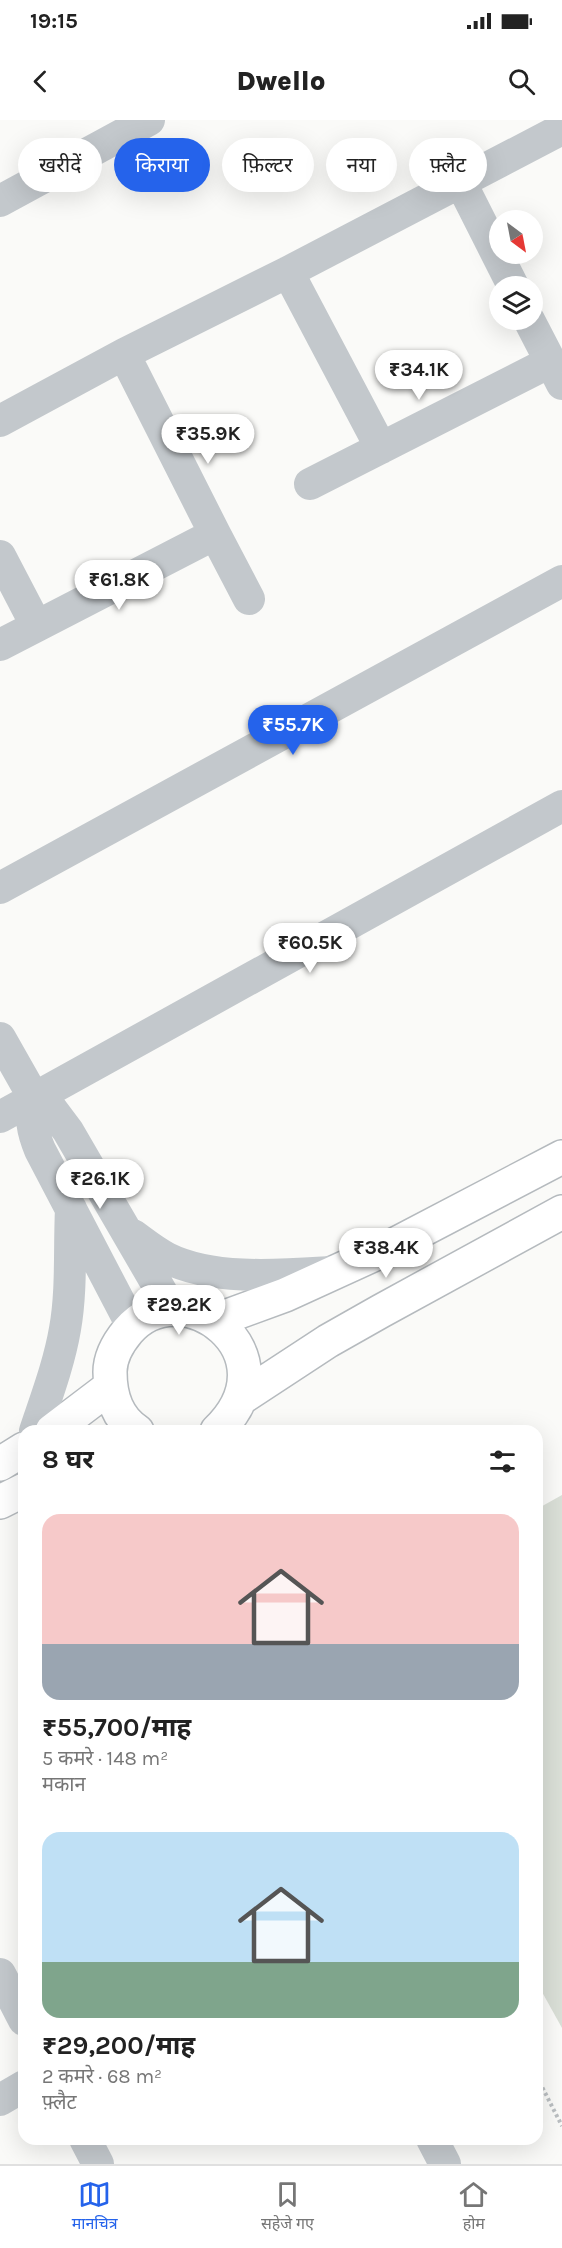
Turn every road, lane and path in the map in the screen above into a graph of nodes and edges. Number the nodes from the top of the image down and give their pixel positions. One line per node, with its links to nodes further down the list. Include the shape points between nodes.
1 (149, 120): 6 (street)
2 (562, 129): 3 (street)
3 (487, 167)
4 (439, 192): 7 (street)
5 (466, 192): 8 (street)
6 (0, 201)
7 (288, 272): 10 (street); 13 (street)
8 (508, 276)
9 (534, 330): 11 (street)
10 (124, 354): 12 (street); 15 (street)
11 (556, 373): 13 (street)
12 (0, 421)
13 (381, 448): 14 (street)
14 (310, 484)
15 (215, 534): 18 (street); 19 (street)
16 (0, 556): 19 (street)
17 (562, 581): 22 (street)
18 (249, 599)
19 (36, 625): 20 (street)
20 (0, 645)
21 (562, 806): 24 (street)
22 (0, 888)
23 (0, 1038): 24 (street)
24 (34, 1098): 25 (street); 27 (street, via 33,1133); 29 (street, via 50,1107 60,1119)
25 (0, 1118)
26 (562, 1158): 30 (main road)
27 (71, 1209): 33 (street); 36 (street, via 65,1329)
28 (562, 1212): 35 (main road, via 346,1331)
29 (127, 1232): 30 (street, via 168,1258 194,1268 250,1274); 31 (street)
30 (337, 1272): 32 (main road)
31 (172, 1310): 32 (main road, via 195,1312); 33 (main road, via 151,1314)
32 (214, 1321): 35 (main road, via 231,1335 241,1355 245,1376)
33 (132, 1326): 34 (main road, via 118,1343 110,1364)
34 (110, 1387): 37 (main road); 38 (main road, via 117,1408)
35 (241, 1398): 39 (main road)
36 (37, 1425)
37 (60, 1425)
38 (129, 1425)
39 (223, 1425)
40 (18, 1453): 41 (main road)
41 (0, 1464)
42 (18, 1493): 43 (main road)
43 (0, 1502)
44 (0, 1974): 45 (street)
45 (18, 2008)
46 (543, 2089): 49 (path)
47 (18, 2090): 48 (street)
48 (0, 2100)
49 (562, 2126)
50 (88, 2145): 52 (street)
51 (435, 2145): 53 (street)
52 (98, 2164)
53 (445, 2164)

